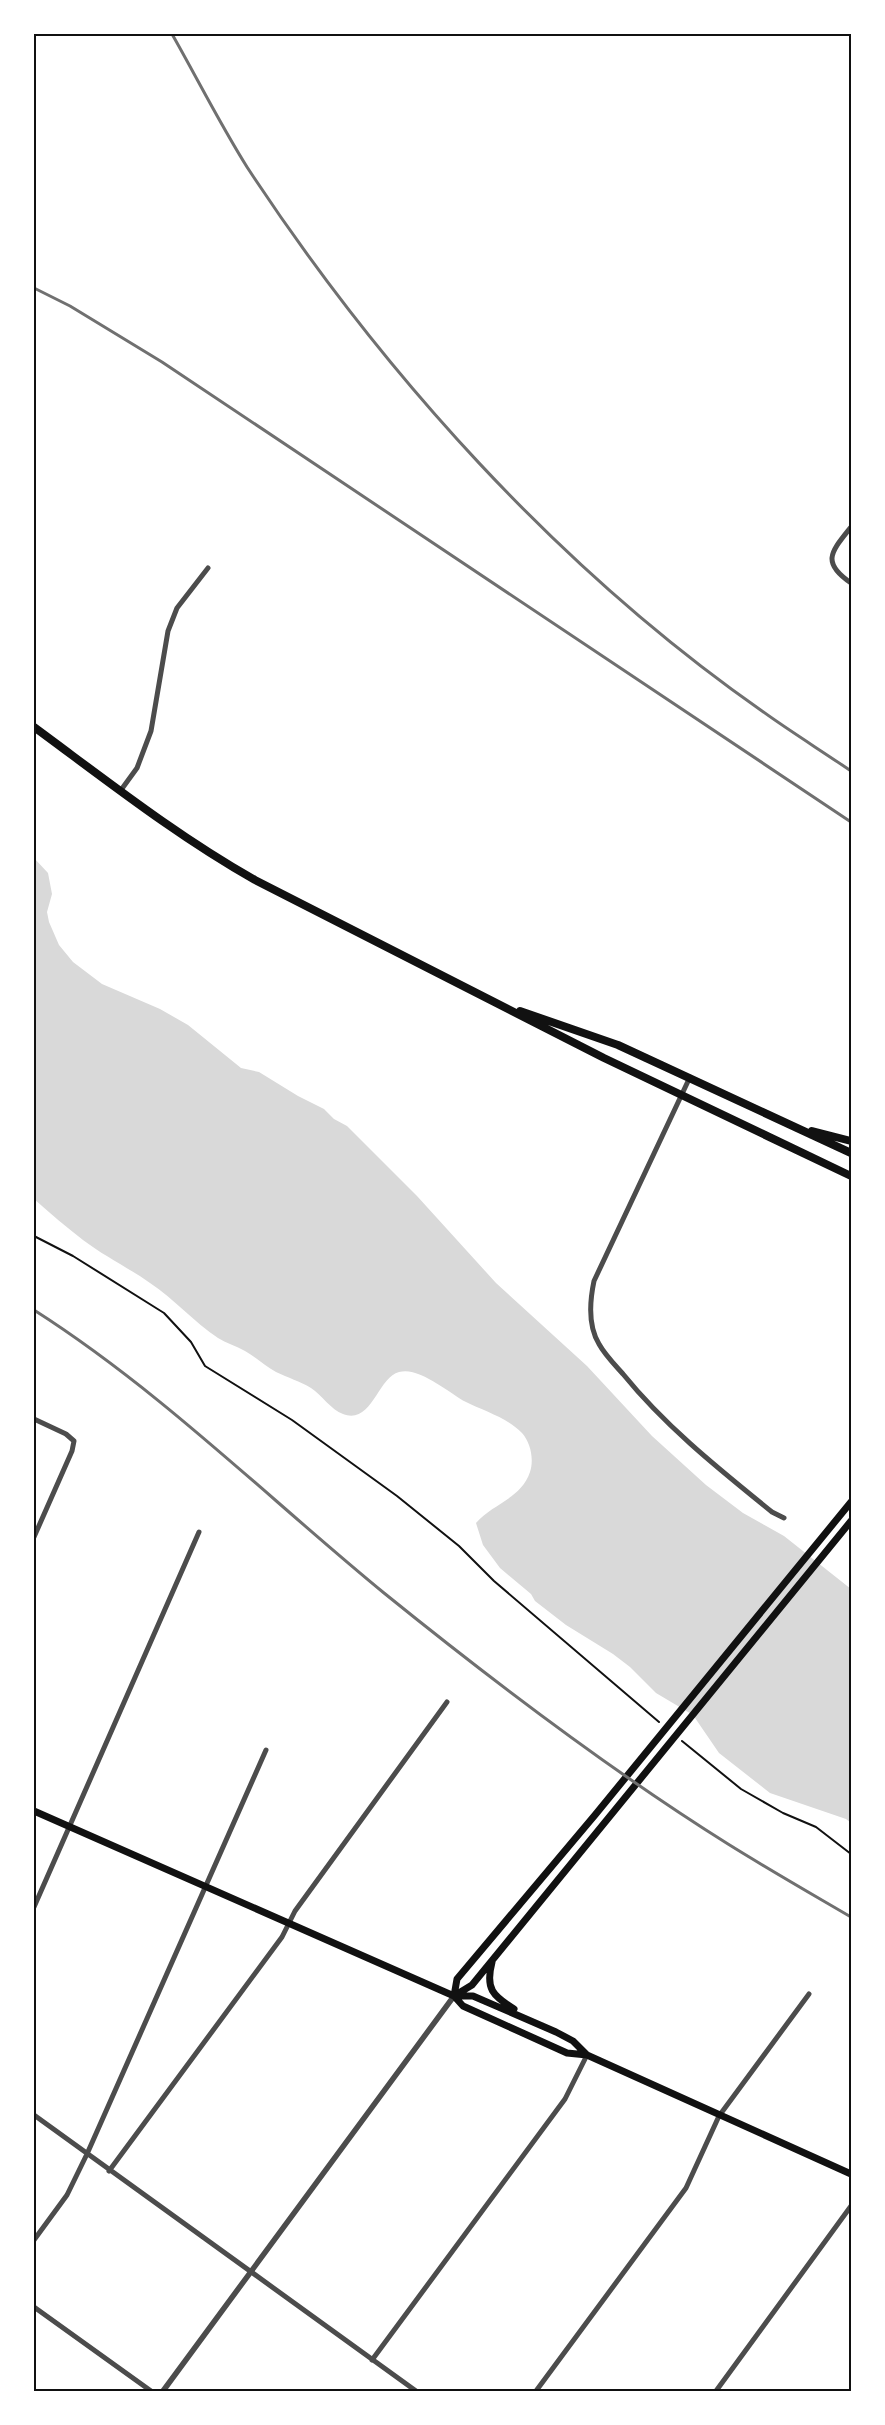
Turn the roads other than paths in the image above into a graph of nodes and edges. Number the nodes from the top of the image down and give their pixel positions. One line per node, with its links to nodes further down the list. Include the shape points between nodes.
1 (851, 527): 3 (street, via 833,551 831,561 835,571)
2 (208, 568): 5 (street, via 177,608 168,631 151,731 137,768)
3 (851, 583)
4 (34, 727): 5 (main road)
5 (121, 790): 6 (main road, via 175,831 247,876)
6 (499, 1004): 7 (main road, via 618,1045); 8 (main road)
7 (690, 1077): 8 (street); 9 (main road)
8 (680, 1095): 12 (main road); 15 (street, via 594,1280 590,1301 592,1322 598,1344 642,1397 697,1452)
9 (786, 1123): 10 (main road); 11 (main road)
10 (851, 1141)
11 (851, 1153)
12 (851, 1176)
13 (34, 1419): 18 (street, via 74,1441)
14 (851, 1502): 28 (main road, via 596,1815 457,1979)
15 (784, 1518)
16 (851, 1520): 26 (main road)
17 (198, 1532): 22 (street)
18 (34, 1537)
19 (447, 1702): 25 (street)
20 (266, 1750): 23 (street)
21 (34, 1810): 22 (main road)
22 (69, 1826): 23 (main road); 24 (street)
23 (205, 1886): 25 (main road); 33 (street)
24 (34, 1907)
25 (289, 1923): 28 (main road); 34 (street, via 282,1937)
26 (493, 1958): 28 (main road, via 472,1985); 29 (main road, via 490,1989 503,2002)
27 (809, 1994): 32 (street)
28 (454, 1996): 29 (main road, via 473,1996); 30 (main road, via 463,2006 567,2053); 38 (street)
29 (536, 2023): 30 (main road, via 573,2041)
30 (587, 2056): 32 (main road); 40 (street, via 565,2099)
31 (34, 2115): 33 (street)
32 (719, 2116): 35 (main road); 44 (street, via 686,2188)
33 (87, 2154): 34 (street); 37 (street, via 67,2195)
34 (109, 2171): 38 (street)
35 (851, 2174)
36 (851, 2206): 45 (street)
37 (34, 2240)
38 (250, 2273): 40 (street); 42 (street)
39 (34, 2307): 41 (street)
40 (372, 2360): 43 (street)
41 (152, 2391)
42 (162, 2391)
43 (416, 2391)
44 (536, 2391)
45 (716, 2391)

